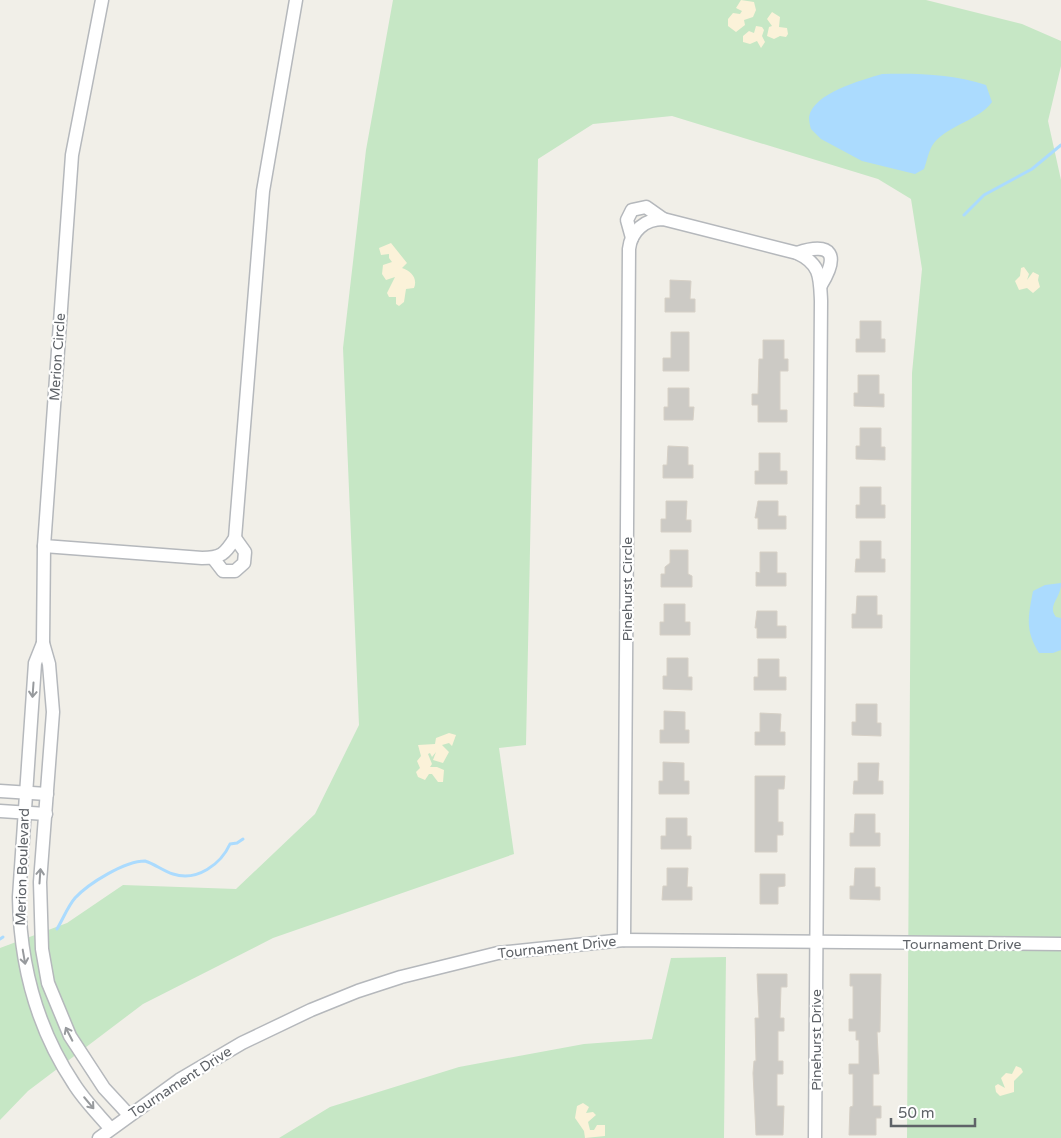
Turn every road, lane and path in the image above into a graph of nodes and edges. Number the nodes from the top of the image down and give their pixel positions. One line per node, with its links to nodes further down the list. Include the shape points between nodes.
1 (102, 0): 8 (street, Merion Circle, via 72,155)
2 (296, 0): 7 (street, via 262,191)
3 (663, 219): 4 (street, via 651,220); 4 (street, Pinehurst Circle, via 646,207 632,210 627,220); 5 (street, Pinehurst Circle)
4 (632, 238): 17 (street, Pinehurst Circle, via 629,259)
5 (798, 254): 6 (street, Pinehurst Circle, via 815,265); 6 (street, Pinehurst Circle, via 816,248 828,252 830,269)
6 (820, 285): 18 (street, Pinehurst Circle)
7 (235, 538): 9 (street, via 226,553); 9 (street, via 245,552 244,563 235,571 223,571)
8 (44, 546): 9 (street); 10 (street, Merion Boulevard)
9 (214, 558)
10 (43, 643): 12 (street, Merion Boulevard, one-way to 12, via 34,662); 13 (street, Merion Boulevard, via 49,664 53,712)
11 (0, 791): 12 (street)
12 (26, 792): 13 (street); 15 (street, Merion Boulevard)
13 (48, 794): 16 (street, Merion Boulevard)
14 (0, 811): 15 (street)
15 (24, 813): 16 (street); 21 (street, Merion Boulevard, one-way to 21, via 20,925 27,977 38,1015 53,1048 75,1086)
16 (46, 814): 20 (street, Merion Boulevard, one-way to 16, via 84,1060 58,1011 48,983 39,913)
17 (624, 940): 18 (street, Tournament Drive); 20 (street, Tournament Drive, via 498,953 358,991 242,1043 179,1080)
18 (816, 943): 19 (street, Tournament Drive); 23 (street, Pinehurst Drive)
19 (1061, 944)
20 (129, 1115): 21 (street, Tournament Drive)
21 (110, 1128): 22 (street, Tournament Drive)
22 (99, 1138)
23 (815, 1138)

